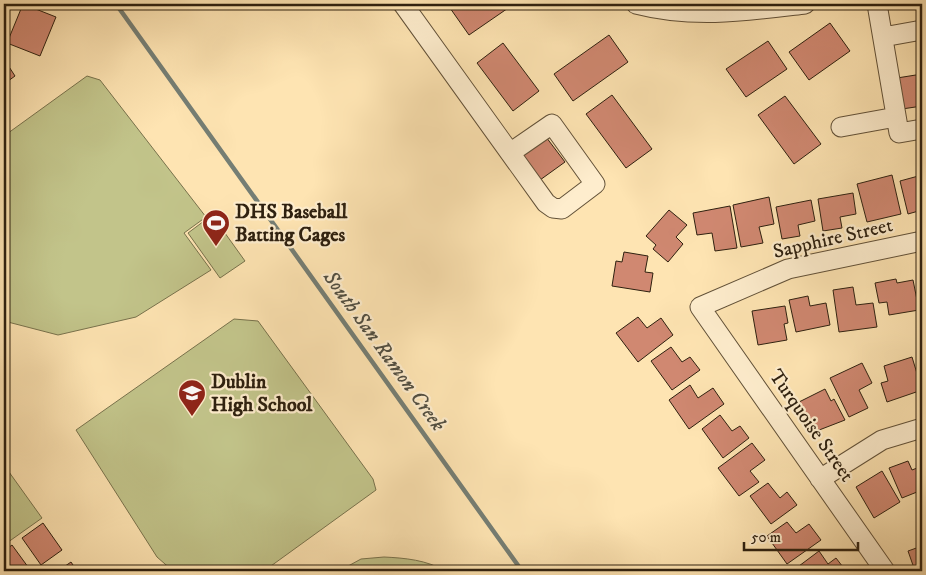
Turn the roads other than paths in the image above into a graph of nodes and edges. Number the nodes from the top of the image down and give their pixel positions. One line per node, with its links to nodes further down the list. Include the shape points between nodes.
1 (403, 4): 10 (street)
2 (636, 4): 3 (street, via 661,10 727,14)
3 (805, 4)
4 (877, 4): 6 (street)
5 (922, 30): 6 (street)
6 (883, 37): 7 (street)
7 (896, 117): 8 (street); 9 (street, via 899,134)
8 (841, 127)
9 (922, 129)
10 (510, 153): 10 (street, via 546,203 554,208 562,209 595,184 552,124)
11 (922, 241): 12 (street, Sapphire Street, via 788,269)
12 (700, 307): 14 (street, Turquoise Street)
13 (922, 428): 14 (street, via 882,440)
14 (820, 479): 15 (street, Turquoise Street)
15 (885, 571)

